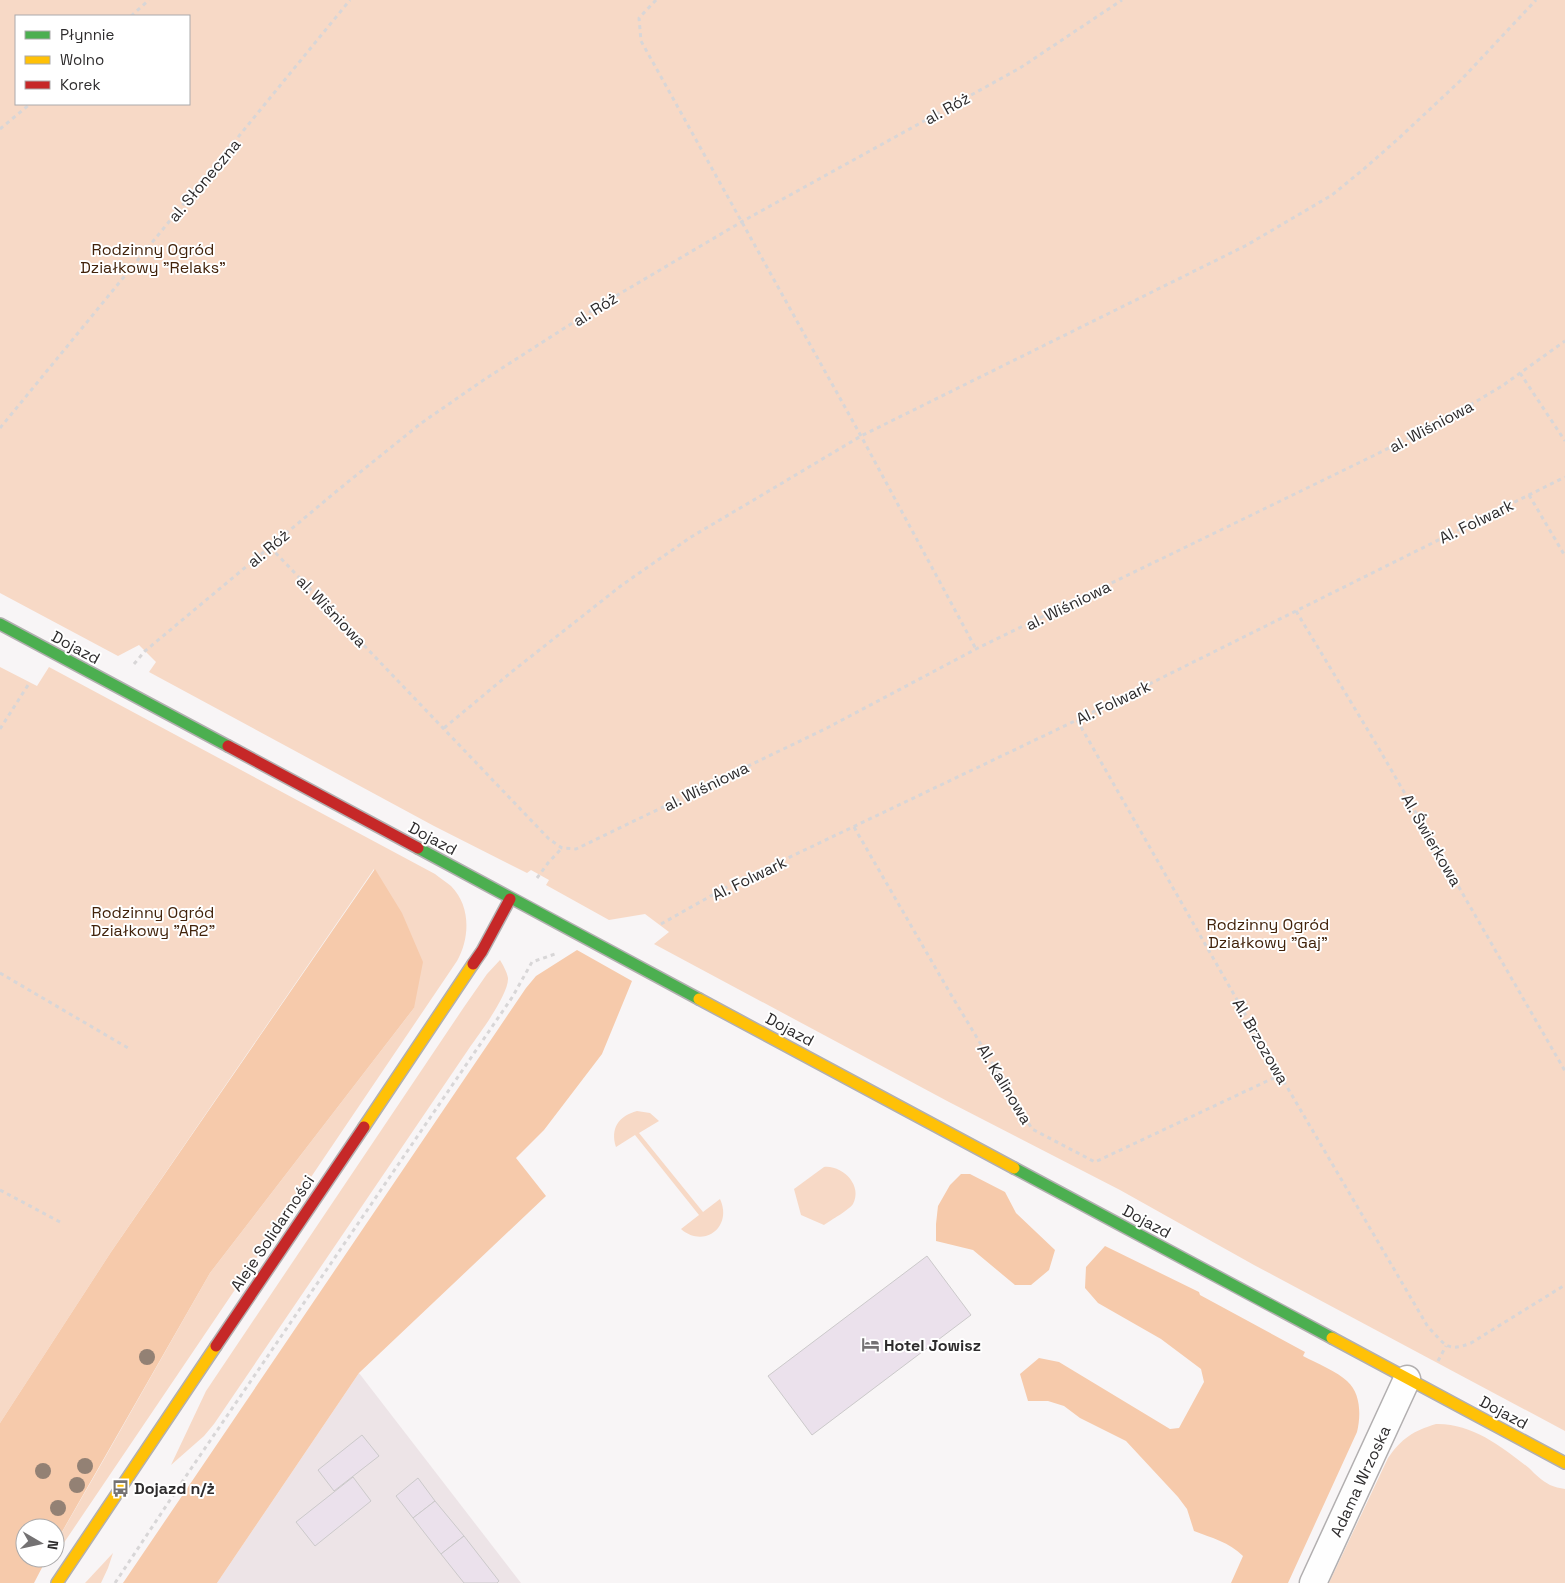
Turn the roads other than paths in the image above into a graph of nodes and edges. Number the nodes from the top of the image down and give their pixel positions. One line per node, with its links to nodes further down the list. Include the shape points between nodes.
1 (0, 624): 2 (street, Dojazd)
2 (510, 899): 3 (street, Dojazd); 5 (street, Aleje Solidarności, via 476,959)
3 (1407, 1379): 4 (street, Dojazd); 6 (street, Adama Wrzoska)
4 (1565, 1463)
5 (57, 1583)
6 (1313, 1583)

